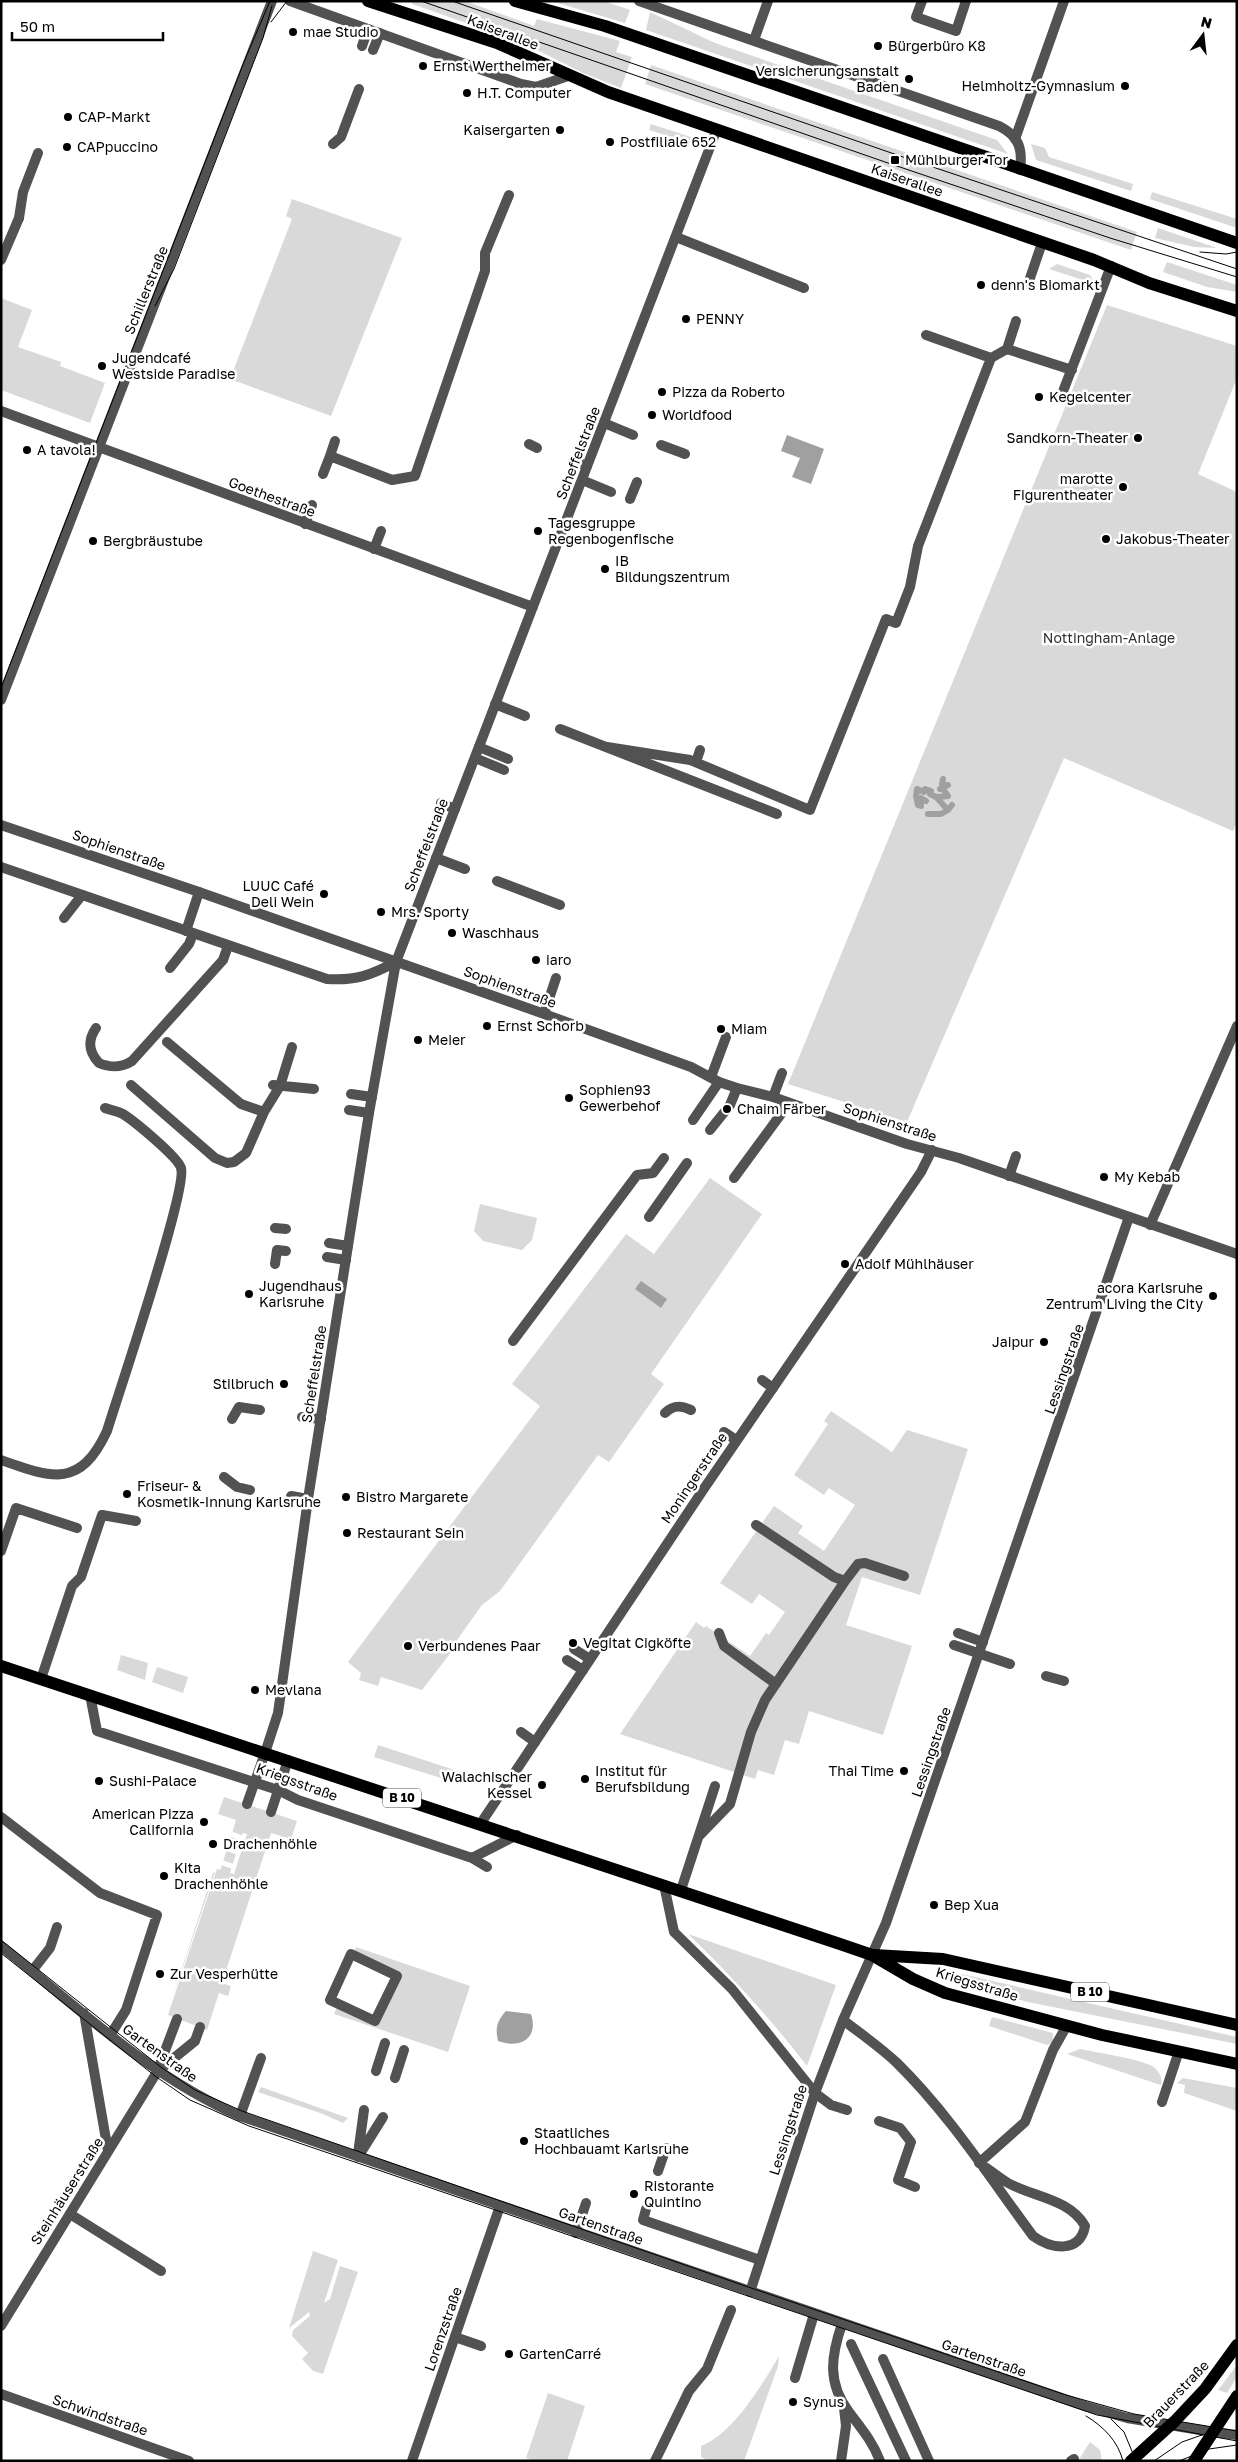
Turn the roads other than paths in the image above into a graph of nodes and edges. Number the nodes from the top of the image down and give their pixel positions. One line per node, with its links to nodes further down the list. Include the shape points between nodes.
1 (272, 1): 44 (street, Schillerstraße)
2 (290, 1): 10 (street)
3 (368, 1): 15 (main road, Kaiserallee, via 497,43)
4 (515, 1): 21 (main road, via 605,26)
5 (768, 1): 12 (street)
6 (922, 1): 7 (street, via 916,17 956,31)
7 (966, 1)
8 (1064, 1): 18 (street)
9 (640, 2): 12 (street)
10 (368, 29): 11 (street); 13 (street)
11 (380, 33): 14 (street); 15 (street, via 521,84 548,85)
12 (754, 40): 18 (street, via 978,118 1008,131)
13 (362, 46)
14 (373, 50)
15 (568, 76): 17 (main road, Kaiserallee)
16 (359, 89): 19 (street, via 341,136)
17 (716, 129): 23 (street, Scheffelstraße); 24 (main road, Kaiserallee)
18 (1015, 139): 21 (street, via 1022,150)
19 (332, 144)
20 (38, 153): 26 (street, via 23,192 19,218)
21 (1020, 170): 25 (main road)
22 (509, 195): 46 (street, via 485,253 485,271 415,476 392,480)
23 (676, 237): 29 (street); 40 (street, Scheffelstraße)
24 (1042, 243): 27 (main road, Kaiserallee); 28 (street)
25 (1237, 243)
26 (1, 260)
27 (1111, 266): 30 (main road, Kaiserallee, via 1149,283); 37 (street)
28 (1028, 284)
29 (804, 288)
30 (1222, 306): 31 (main road); 32 (main road, Kaiserallee)
31 (1237, 306)
32 (1237, 311)
33 (1016, 321): 35 (street)
34 (926, 336): 36 (street)
35 (1007, 349): 36 (street); 37 (street)
36 (991, 358): 68 (street, via 918,546 910,587 896,623 886,619 810,810)
37 (1072, 370): 38 (street)
38 (1062, 394)
39 (1, 411): 44 (street, Goethestraße)
40 (604, 424): 41 (street); 48 (street, Scheffelstraße)
41 (633, 435)
42 (335, 441): 46 (street)
43 (661, 445): 45 (street)
44 (99, 447): 55 (street, Goethestraße); 59 (street, Schillerstraße)
45 (684, 454)
46 (330, 456): 49 (street)
47 (573, 461): 48 (street)
48 (587, 466): 50 (street, Scheffelstraße)
49 (323, 474)
50 (582, 480): 52 (street); 58 (street, Scheffelstraße)
51 (637, 482): 53 (street)
52 (612, 492)
53 (630, 499)
54 (312, 505): 55 (street)
55 (305, 524): 57 (street, Goethestraße)
56 (381, 531): 57 (street)
57 (374, 549): 58 (street, Goethestraße)
58 (533, 607): 60 (street, Scheffelstraße)
59 (1, 700)
60 (495, 704): 61 (street); 63 (street, Scheffelstraße)
61 (525, 716)
62 (560, 729): 64 (street)
63 (479, 747): 66 (street, Scheffelstraße); 67 (street)
64 (607, 747): 68 (street); 72 (street)
65 (700, 750): 68 (street)
66 (475, 758): 69 (street); 71 (street, Scheffelstraße)
67 (508, 759)
68 (696, 762)
69 (504, 770)
70 (441, 803): 71 (street)
71 (455, 809): 74 (street, Scheffelstraße)
72 (777, 814)
73 (1, 825): 78 (street, Sophienstraße)
74 (436, 858): 76 (street); 84 (street, Scheffelstraße)
75 (1, 867): 79 (street)
76 (465, 869)
77 (497, 881): 80 (street)
78 (199, 892): 82 (street); 84 (street, Sophienstraße)
79 (82, 895): 81 (street); 82 (street)
80 (560, 905)
81 (64, 918)
82 (190, 932): 83 (street); 85 (street, via 190,944)
83 (228, 946): 84 (street, via 327,979 369,976); 89 (street, via 223,960 144,1049 124,1066 99,1063 90,1050 91,1035)
84 (396, 962): 87 (street, Sophienstraße); 100 (street, Scheffelstraße)
85 (170, 968)
86 (556, 978): 87 (street)
87 (544, 1014): 94 (street, Sophienstraße, via 692,1067)
88 (1237, 1026): 117 (street)
89 (96, 1028)
90 (726, 1037): 94 (street)
91 (167, 1042): 105 (street, via 241,1104)
92 (292, 1047): 95 (street)
93 (782, 1073): 101 (street)
94 (715, 1080): 97 (street, Sophienstraße); 107 (street)
95 (276, 1085): 98 (street); 105 (street)
96 (131, 1086): 105 (street, via 215,1158 227,1163 240,1159 246,1153)
97 (737, 1088): 101 (street, Sophienstraße); 108 (street, via 730,1105)
98 (314, 1089)
99 (351, 1094): 100 (street)
100 (372, 1097): 106 (street, Scheffelstraße)
101 (773, 1097): 102 (street, Sophienstraße)
102 (787, 1102): 109 (street, Sophienstraße); 114 (street)
103 (105, 1108): 138 (street, via 122,1113 171,1154 181,1167 182,1182 168,1233 107,1431 96,1451 78,1469 57,1476)
104 (349, 1110): 106 (street)
105 (264, 1112)
106 (369, 1113): 121 (street, Scheffelstraße)
107 (693, 1120)
108 (710, 1130)
109 (932, 1150): 113 (street, Sophienstraße); 129 (street, Moningerstraße, via 921,1172)
110 (1016, 1156): 113 (street)
111 (664, 1158): 127 (street, via 653,1173 637,1175)
112 (687, 1163): 115 (street)
113 (1009, 1176): 116 (street, Sophienstraße)
114 (734, 1178)
115 (649, 1217)
116 (1129, 1217): 117 (street, Sophienstraße); 151 (street, Lessingstraße)
117 (1150, 1224): 123 (street, Sophienstraße)
118 (275, 1228): 119 (street)
119 (286, 1229)
120 (330, 1240): 121 (street)
121 (349, 1243): 125 (street, Scheffelstraße)
122 (286, 1251): 126 (street, via 277,1250)
123 (1237, 1254)
124 (327, 1257): 125 (street)
125 (346, 1260): 135 (street, Scheffelstraße)
126 (275, 1264)
127 (513, 1341)
128 (762, 1380): 129 (street)
129 (772, 1388): 137 (street, Moningerstraße)
130 (260, 1410): 134 (street, via 239,1407)
131 (691, 1410): 132 (street, via 680,1406)
132 (665, 1413)
133 (302, 1417): 135 (street)
134 (232, 1419)
135 (321, 1419): 142 (street, Scheffelstraße)
136 (724, 1432): 137 (street)
137 (736, 1440): 155 (street, Moningerstraße)
138 (1, 1460)
139 (224, 1477): 140 (street, via 237,1487)
140 (250, 1490)
141 (291, 1496): 142 (street)
142 (308, 1499): 167 (street, Scheffelstraße, via 278,1713)
143 (136, 1521): 161 (street, via 102,1515 81,1577 72,1586)
144 (756, 1525): 148 (street)
145 (77, 1528): 146 (street, via 16,1508)
146 (1, 1551)
147 (904, 1576): 148 (street, via 865,1563 858,1564)
148 (845, 1581): 163 (street)
149 (719, 1633): 163 (street, via 724,1646)
150 (958, 1633): 151 (street)
151 (983, 1642): 154 (street, Lessingstraße)
152 (954, 1645): 154 (street)
153 (574, 1649): 155 (street)
154 (979, 1654): 157 (street); 185 (street, Lessingstraße)
155 (590, 1659): 159 (street, Moningerstraße)
156 (567, 1660): 159 (street)
157 (1010, 1664)
158 (1, 1666): 161 (main road, B 10)
159 (583, 1670): 166 (street, Moningerstraße)
160 (1046, 1676): 162 (street)
161 (41, 1679): 164 (main road, B 10)
162 (1064, 1681)
163 (776, 1684): 177 (street, via 756,1718 730,1804)
164 (90, 1695): 167 (main road, B 10); 169 (street, Kriegsstraße, via 97,1731)
165 (521, 1732): 166 (street)
166 (535, 1742): 175 (street, Moningerstraße)
167 (265, 1753): 168 (main road, B 10); 169 (street)
168 (288, 1760): 171 (street); 175 (main road, B 10)
169 (255, 1782): 171 (street, Kriegsstraße); 172 (street)
170 (715, 1786): 177 (street)
171 (278, 1790): 173 (street); 178 (street, Kriegsstraße, via 298,1800)
172 (247, 1804)
173 (271, 1812)
174 (1, 1817): 193 (street, via 100,1893 157,1915 126,2010)
175 (481, 1823): 176 (main road, B 10)
176 (517, 1835): 178 (street); 180 (main road, B 10)
177 (699, 1836): 181 (street)
178 (472, 1858): 179 (street, Kriegsstraße)
179 (487, 1867)
180 (664, 1885): 181 (main road, B 10); 202 (street, via 674,1932 732,1989)
181 (681, 1890): 185 (main road, B 10)
182 (57, 1927): 186 (street, via 50,1948)
183 (1, 1946): 186 (street, Gartenstraße)
184 (352, 1954): 184 (street, via 397,1976 375,2021 330,2000)
185 (872, 1955): 189 (street, Lessingstraße); 190 (main road, Kriegsstraße / B 10, via 945,1993); 191 (main road, Kriegsstraße / B 10, via 943,1959)
186 (32, 1971): 187 (street, Gartenstraße)
187 (84, 2013): 193 (street, Gartenstraße); 210 (street)
188 (178, 2019): 200 (street, Steinhäuserstraße)
189 (843, 2020): 202 (street, Lessingstraße); 212 (street, via 896,2062 916,2083)
190 (1066, 2026): 196 (main road, Kriegsstraße / B 10); 212 (street, via 1052,2050 1025,2122)
191 (1237, 2026)
192 (200, 2027): 200 (street, Steinhäuserstraße, via 195,2041)
193 (111, 2034): 200 (street, Gartenstraße)
194 (385, 2043): 199 (street)
195 (404, 2050): 201 (street)
196 (1179, 2052): 198 (main road, Kriegsstraße / B 10); 203 (street)
197 (261, 2058): 206 (street)
198 (1237, 2064)
199 (376, 2071)
200 (158, 2072): 206 (street, Gartenstraße, via 193,2094); 210 (street, Steinhäuserstraße)
201 (396, 2078)
202 (814, 2093): 205 (street); 220 (street, Lessingstraße)
203 (1162, 2102)
204 (364, 2110): 211 (street)
205 (847, 2110)
206 (240, 2116): 211 (street, Gartenstraße)
207 (383, 2117): 211 (street)
208 (879, 2121): 214 (street, via 900,2128 911,2142 898,2180)
209 (666, 2148): 213 (street)
210 (108, 2151): 218 (street, Steinhäuserstraße)
211 (358, 2157): 216 (street, Gartenstraße)
212 (979, 2163): 212 (street, via 1009,2183 1071,2210 1085,2226 1081,2238 1068,2247 1043,2243 1033,2236)
213 (658, 2171)
214 (915, 2187)
215 (586, 2204): 219 (street)
216 (500, 2206): 219 (street, Gartenstraße); 227 (street, Lorenzstraße)
217 (646, 2209): 220 (street, via 643,2220)
218 (70, 2214): 221 (street); 226 (street, Steinhäuserstraße)
219 (576, 2233): 222 (street, Gartenstraße)
220 (760, 2260): 222 (street, Lessingstraße)
221 (161, 2271)
222 (750, 2292): 224 (street, Gartenstraße)
223 (731, 2310): 241 (street, via 708,2369 689,2391)
224 (814, 2314): 225 (street, Gartenstraße); 232 (street)
225 (842, 2324): 235 (street, via 833,2359 834,2376); 236 (street, Gartenstraße, via 1098,2410)
226 (1, 2326)
227 (455, 2337): 230 (street); 240 (street, Lorenzstraße)
228 (851, 2344): 244 (street)
229 (1237, 2345): 236 (main road, Brauerstraße, via 1215,2378)
230 (480, 2346)
231 (883, 2359): 245 (street)
232 (795, 2378)
233 (1, 2394): 239 (street, Schwindstraße)
234 (1237, 2396): 237 (main road)
235 (843, 2403): 242 (street, via 846,2426); 243 (street, via 867,2434)
236 (1170, 2425): 237 (street, Gartenstraße); 246 (main road, Brauerstraße)
237 (1212, 2432): 238 (street, Gartenstraße); 247 (main road)
238 (1237, 2435)
239 (189, 2461)
240 (412, 2461)
241 (655, 2461)
242 (841, 2461)
243 (880, 2461)
244 (906, 2461)
245 (930, 2461)
246 (1131, 2461)
247 (1194, 2461)

